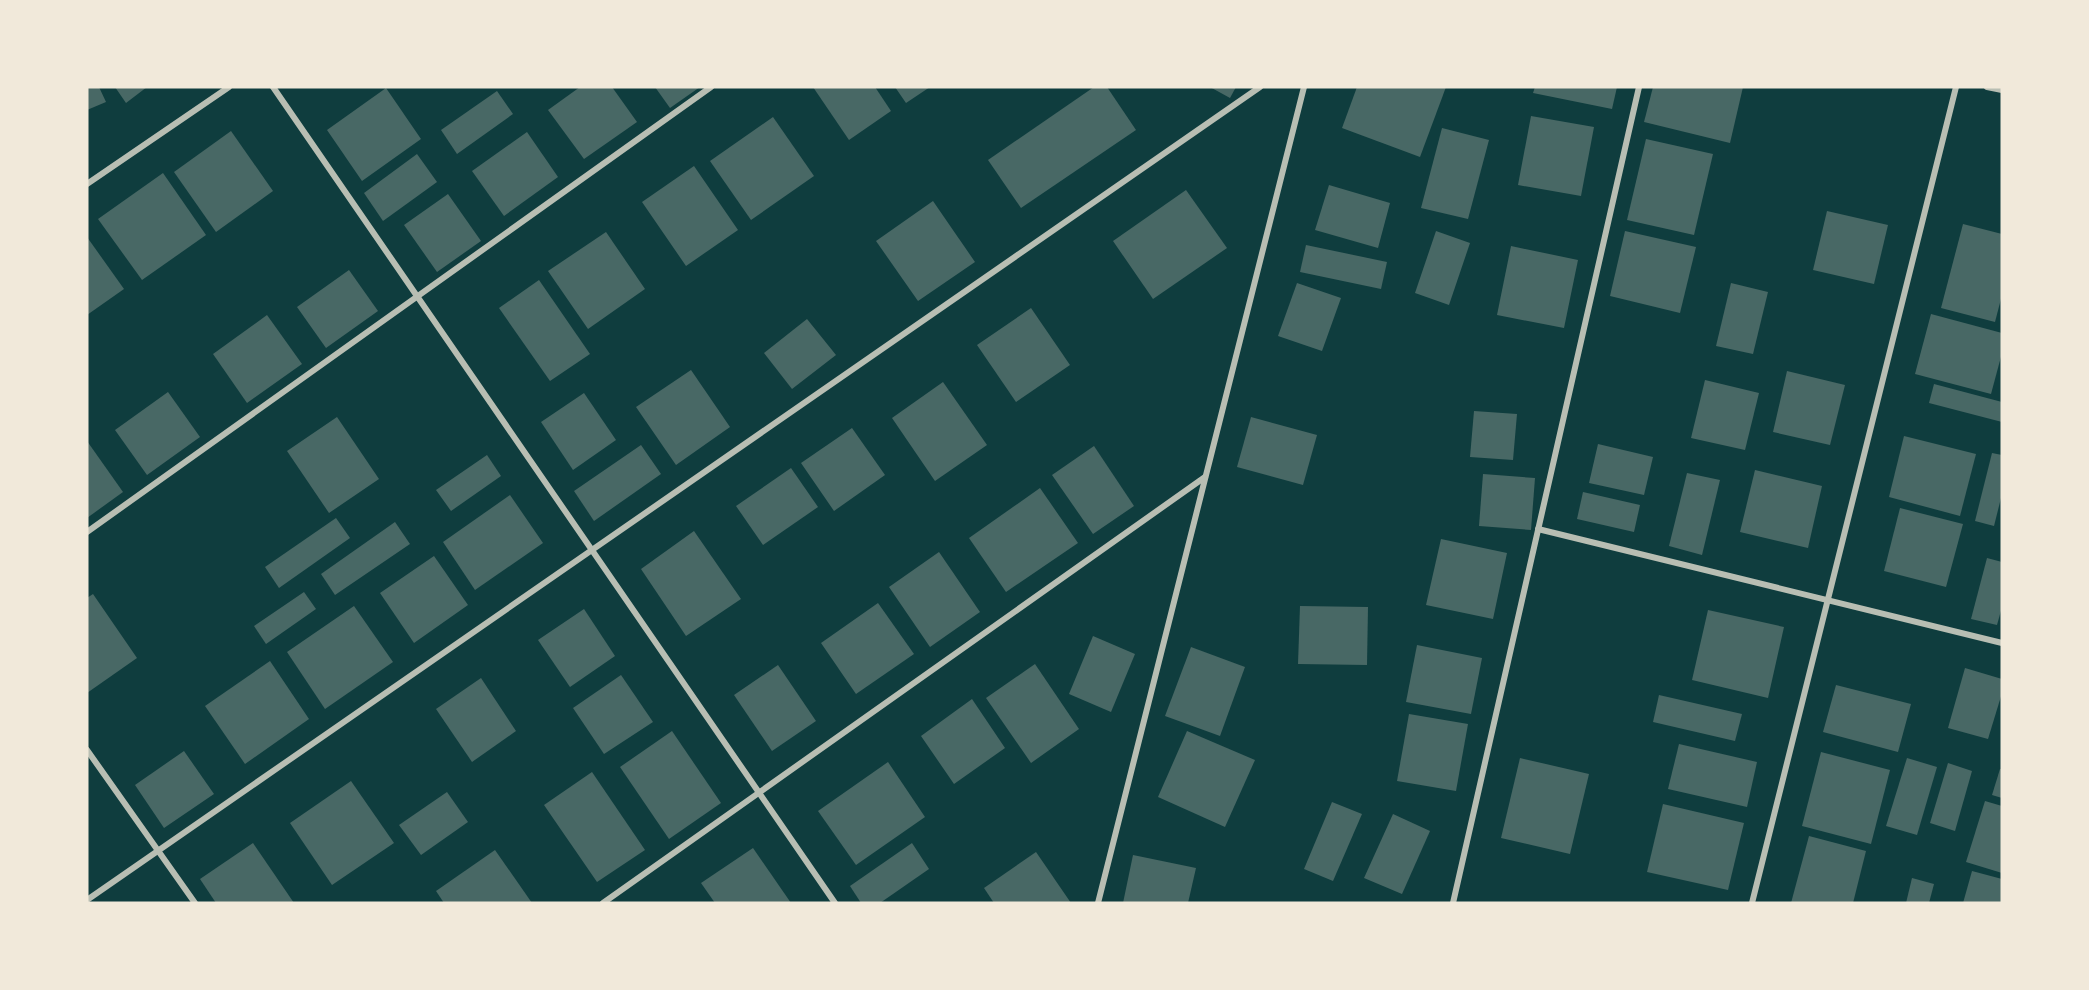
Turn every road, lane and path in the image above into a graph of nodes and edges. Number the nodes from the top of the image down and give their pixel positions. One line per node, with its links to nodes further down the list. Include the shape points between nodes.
1 (230, 87): 10 (street)
2 (273, 87): 11 (street)
3 (711, 87): 11 (street)
4 (1260, 87): 15 (street)
5 (1304, 87): 12 (street)
6 (1639, 87): 13 (street)
7 (1956, 87): 16 (street)
8 (1987, 87): 9 (street)
9 (2002, 90)
10 (87, 184)
11 (417, 296): 14 (street); 15 (street)
12 (1205, 477): 19 (street); 25 (street)
13 (1538, 529): 16 (street); 26 (street)
14 (87, 532)
15 (592, 550): 19 (street); 20 (street)
16 (1828, 600): 17 (street); 27 (street)
17 (2002, 643)
18 (87, 750): 20 (street)
19 (759, 793): 23 (street); 24 (street)
20 (159, 851): 21 (street); 22 (street)
21 (87, 900)
22 (195, 903)
23 (603, 903)
24 (835, 903)
25 (1098, 903)
26 (1453, 903)
27 (1752, 903)

